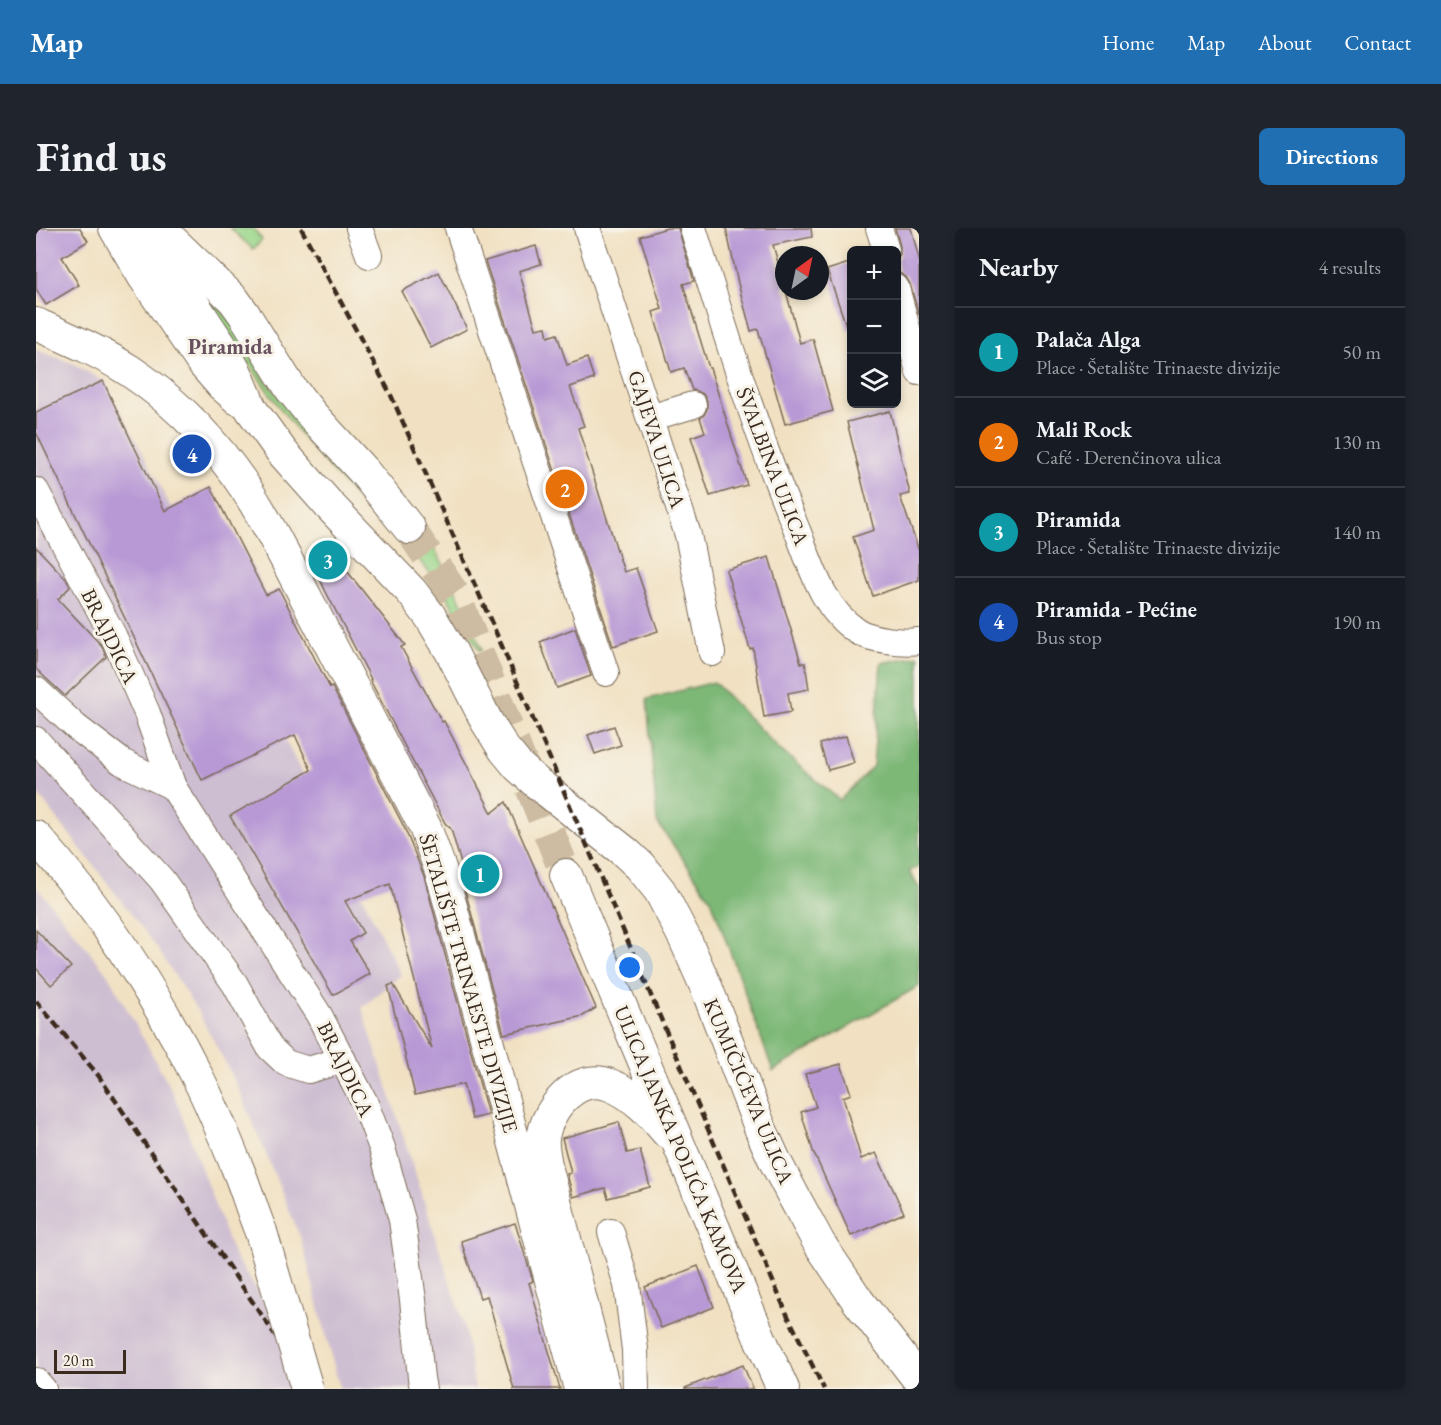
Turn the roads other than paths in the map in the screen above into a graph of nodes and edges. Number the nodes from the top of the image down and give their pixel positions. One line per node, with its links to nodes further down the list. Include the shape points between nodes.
1 (115, 228): 15 (main road, via 202,362)
2 (142, 228): 15 (main road, via 221,346)
3 (159, 228): 18 (main road, via 234,300 291,389)
4 (359, 228): 10 (street)
5 (458, 228): 21 (street)
6 (587, 228): 16 (street, GAJEVA ULICA)
7 (693, 228): 19 (street, ŠVALBINA ULICA, via 777,484 821,589 834,609 857,631 890,640)
8 (879, 228): 9 (street)
9 (885, 246)
10 (369, 255)
11 (900, 300): 13 (street)
12 (36, 324): 35 (main road, ŠETALIŠTE TRINAESTE DIVIZIJE, via 129,370 199,430 232,470 270,529 425,827 458,932)
13 (919, 372)
14 (693, 405): 16 (street)
15 (251, 409): 30 (main road, KUMIČIĆEVA ULICA, via 282,452 430,616 487,722 518,766 640,866 660,891 707,989 761,1130 794,1197 858,1301)
16 (650, 418): 20 (street, GAJEVA ULICA, via 688,535)
17 (36, 491): 24 (street, BRAJDICA, via 113,635)
18 (409, 528)
19 (919, 641)
20 (712, 653)
21 (606, 673)
22 (39, 700): 24 (street, via 122,762)
23 (36, 740): 27 (street, via 162,880 235,984 270,1048 286,1063 308,1070)
24 (173, 787): 27 (street, BRAJDICA, via 319,1015)
25 (36, 837): 33 (main road, bridge, via 123,949 199,1081 238,1168 261,1232)
26 (566, 875): 28 (main road, ULICA JANKA POLIĆA KAMOVA)
27 (343, 1060): 34 (street, BRAJDICA, via 382,1148 402,1220)
28 (680, 1146): 36 (main road, via 641,1103 608,1084 580,1087 560,1101 548,1118 543,1140 546,1166); 38 (main road, ULICA JANKA POLIĆA KAMOVA)
29 (611, 1232): 37 (street, via 627,1285)
30 (919, 1380)
31 (36, 1381): 32 (street)
32 (43, 1389)
33 (307, 1389)
34 (423, 1389)
35 (580, 1389)
36 (604, 1389)
37 (636, 1389)
38 (783, 1389)

